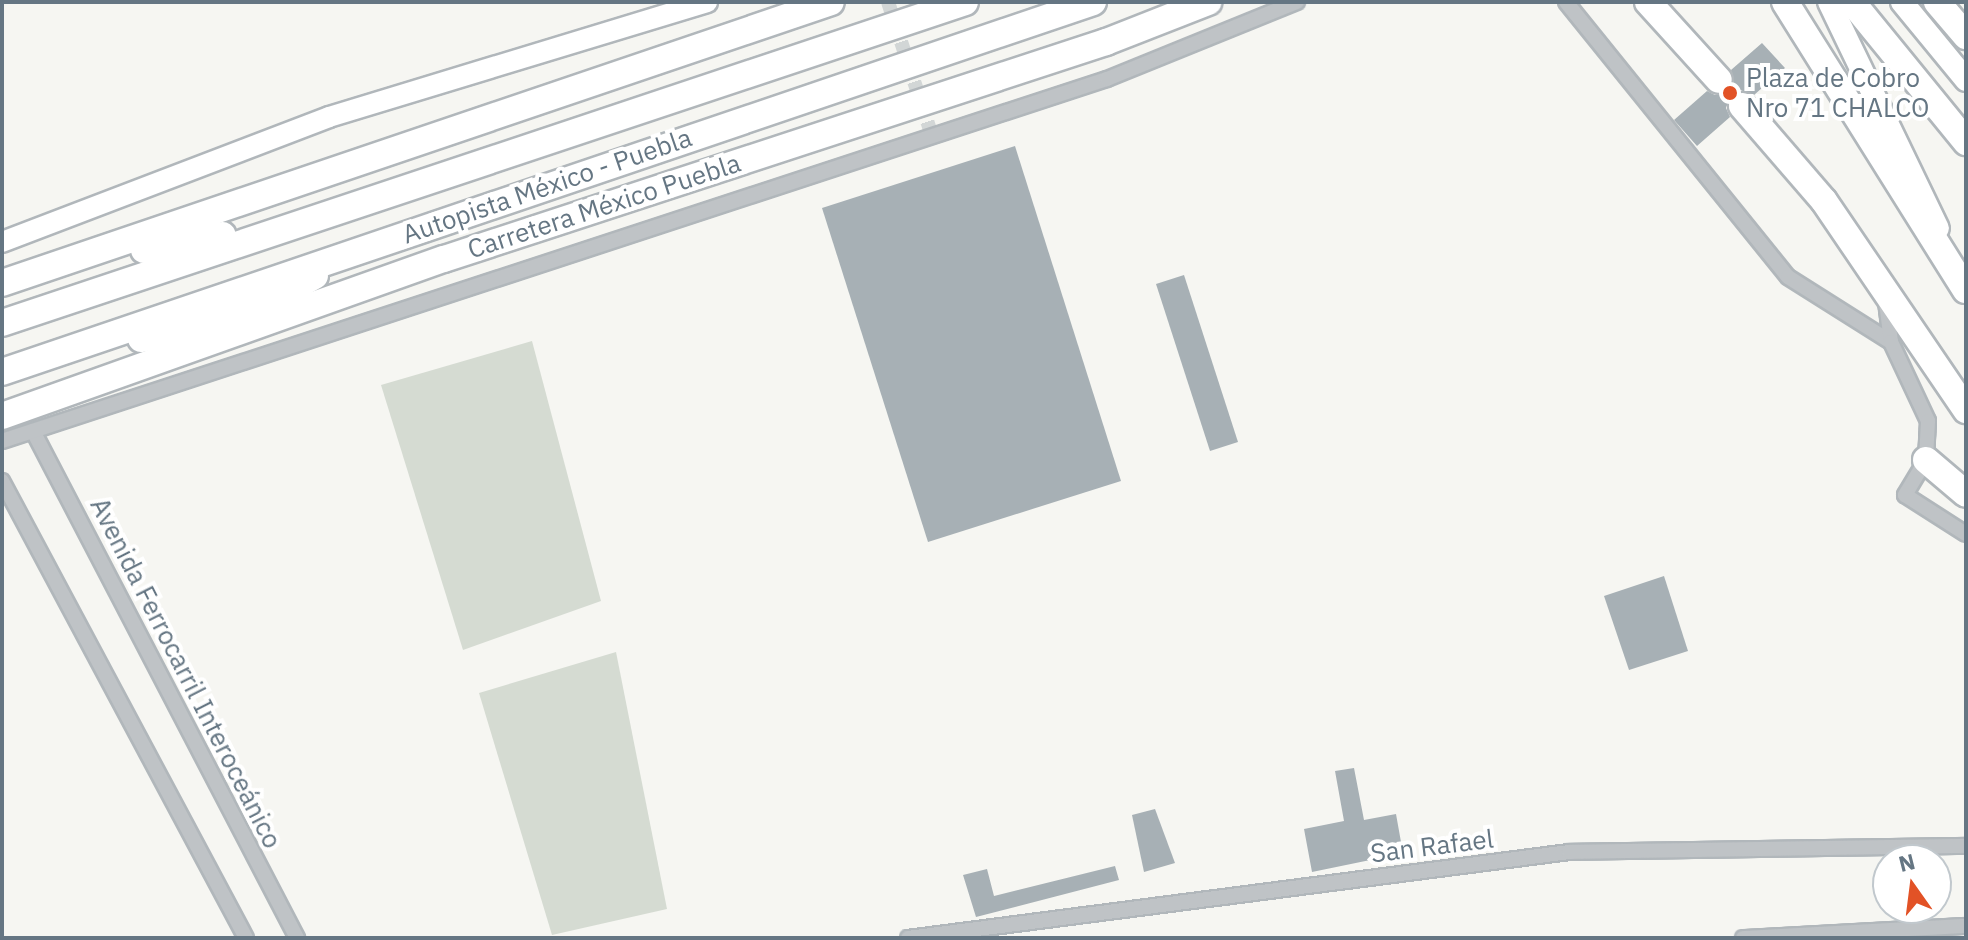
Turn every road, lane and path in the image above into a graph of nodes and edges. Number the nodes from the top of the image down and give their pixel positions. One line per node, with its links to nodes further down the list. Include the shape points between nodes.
1 (707, 2): 27 (main road, via 329,117)
2 (831, 2): 29 (highway)
3 (926, 2): 19 (highway)
4 (965, 2): 19 (highway, Autopista México - Puebla)
5 (1193, 2): 18 (highway)
6 (1208, 2): 18 (highway, Carretera México Puebla)
7 (1297, 2): 42 (street, via 1107,79)
8 (1566, 2): 36 (street, via 1788,277)
9 (1648, 2): 22 (highway)
10 (1785, 2): 21 (highway)
11 (1796, 2): 21 (highway)
12 (1829, 2): 33 (main road)
13 (1852, 2): 25 (highway)
14 (1902, 2): 23 (main road)
15 (1937, 2): 20 (highway)
16 (1947, 2): 20 (highway)
17 (1091, 3): 28 (highway, Autopista México - Puebla)
18 (1143, 27): 32 (highway, Carretera México Puebla)
19 (866, 34): 26 (highway, Autopista México - Puebla)
20 (1966, 34)
21 (1823, 61): 33 (highway, via 1884,167)
22 (1719, 80)
23 (1966, 80)
24 (1742, 106): 31 (highway, via 1824,201)
25 (1966, 142)
26 (317, 218): 29 (highway); 35 (highway, Autopista México - Puebla)
27 (2, 242)
28 (355, 251): 34 (highway); 37 (highway, Autopista México - Puebla)
29 (50, 267): 30 (highway)
30 (2, 283)
31 (1883, 286): 36 (street); 40 (highway)
32 (367, 287): 34 (highway); 38 (highway, Carretera México Puebla)
33 (1966, 289)
34 (241, 317): 37 (highway); 38 (highway)
35 (2, 323)
36 (1891, 342): 44 (street, via 1928,421)
37 (51, 356): 39 (highway, Autopista México - Puebla)
38 (145, 366): 41 (highway, Carretera México Puebla)
39 (2, 372)
40 (1966, 410)
41 (2, 416)
42 (33, 431): 43 (street); 51 (street, Avenida Ferrocarril Interoceánico)
43 (2, 441)
44 (1926, 460): 46 (highway); 47 (street, via 1905,495)
45 (2, 481): 50 (street)
46 (1966, 494)
47 (1966, 534)
48 (1966, 846): 52 (street, San Rafael, via 1569,852)
49 (1966, 926): 53 (street)
50 (246, 938)
51 (297, 938)
52 (908, 938)
53 (1743, 938)

